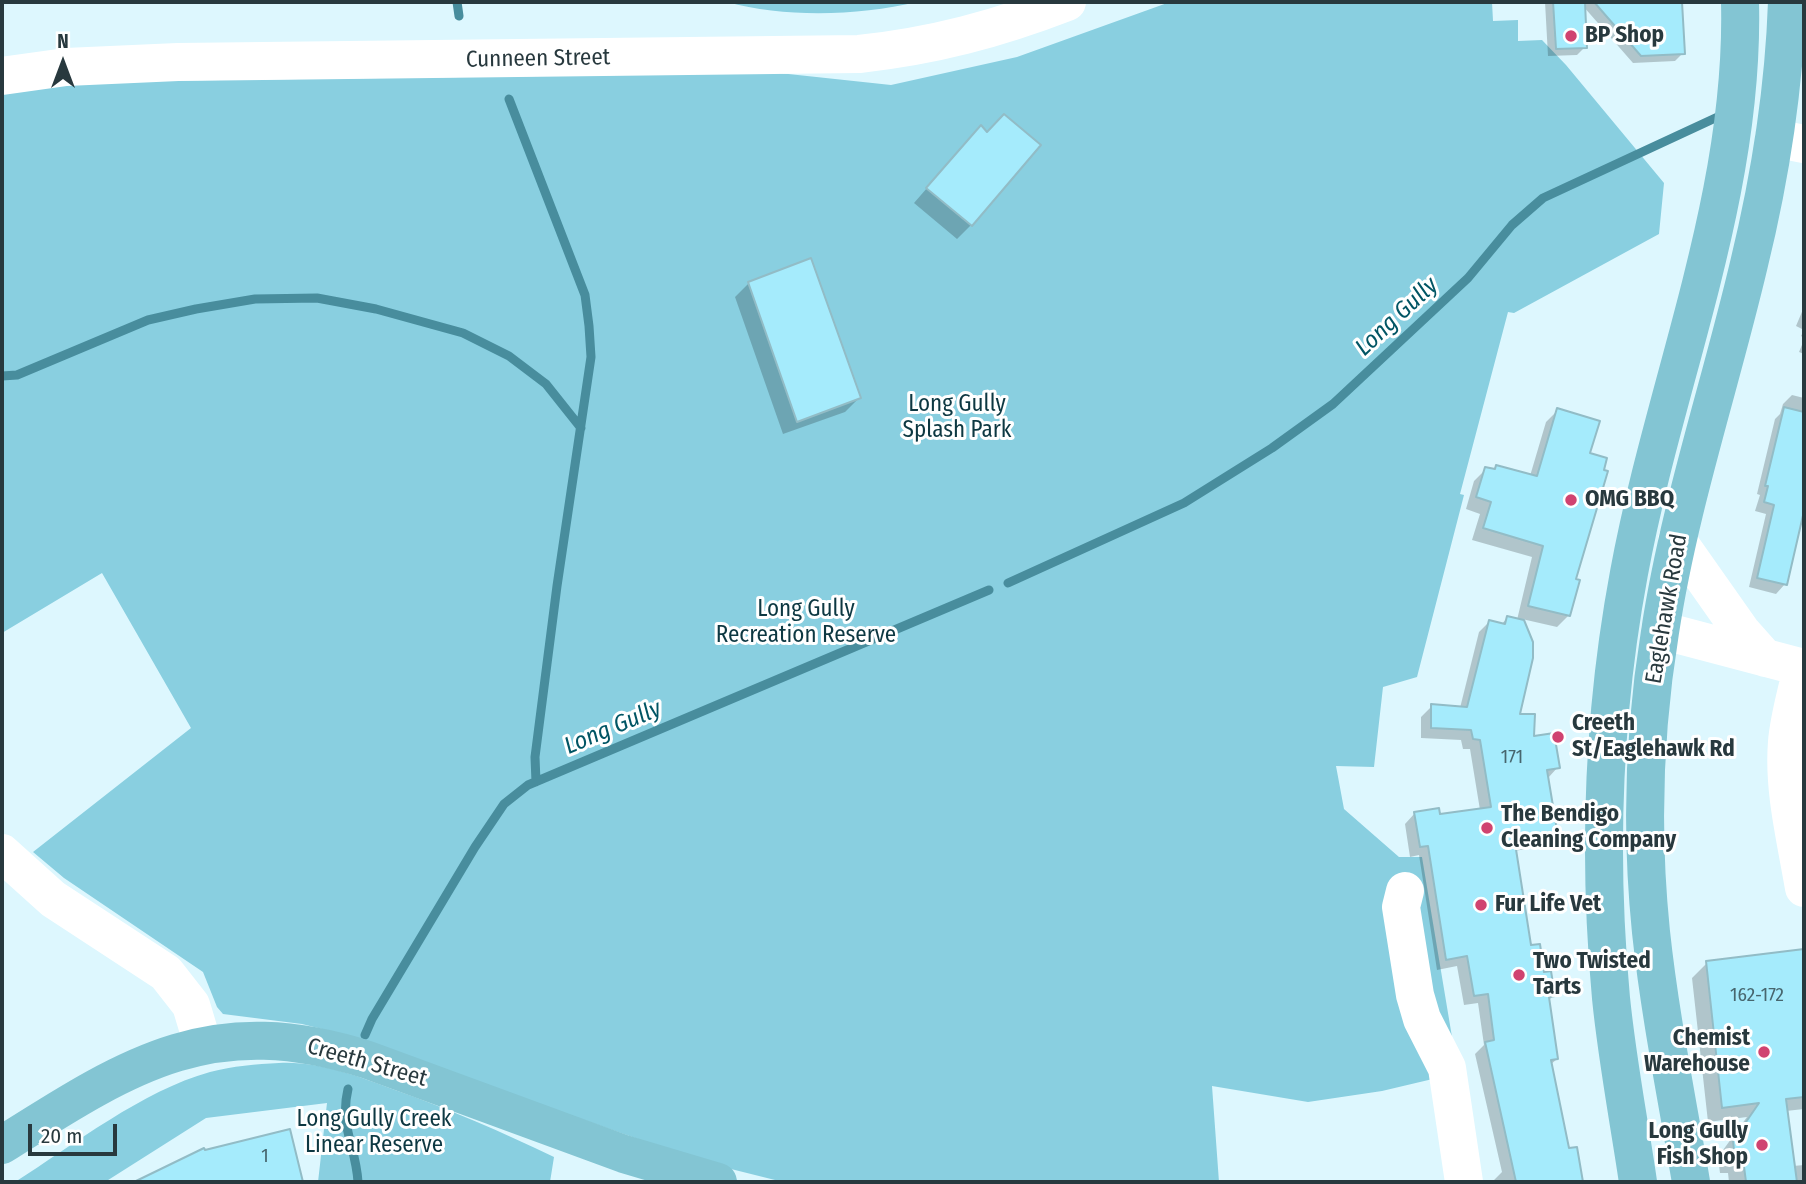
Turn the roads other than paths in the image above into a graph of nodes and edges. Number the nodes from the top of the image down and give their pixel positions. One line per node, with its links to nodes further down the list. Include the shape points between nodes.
1 (1067, 2): 4 (street, Cunneen Street, via 964,37 859,54 178,62)
2 (1740, 2): 17 (main road, Eaglehawk Road, via 1731,131 1713,231 1629,571 1613,685 1605,795 1605,904 1612,999)
3 (1787, 2): 5 (main road, Eaglehawk Road, via 1783,62)
4 (4, 69)
5 (1786, 130): 6 (main road, Eaglehawk Road)
6 (1677, 540): 7 (main road, Eaglehawk Road); 8 (street, via 1736,625)
7 (1660, 631): 8 (street); 18 (main road, Eaglehawk Road, via 1647,765 1648,893 1658,986)
8 (1765, 658): 9 (street)
9 (1803, 667): 11 (street, via 1787,760)
10 (2, 853): 13 (street, via 53,899 177,984 191,1005)
11 (1804, 888)
12 (1405, 891): 16 (street, via 1401,907 1415,995 1447,1068)
13 (203, 1045): 14 (main road, Creeth Street, via 122,1073); 15 (main road, Creeth Street, via 274,1040 326,1047 625,1154)
14 (2, 1146)
15 (718, 1182)
16 (1464, 1182)
17 (1638, 1182)
18 (1691, 1182)

